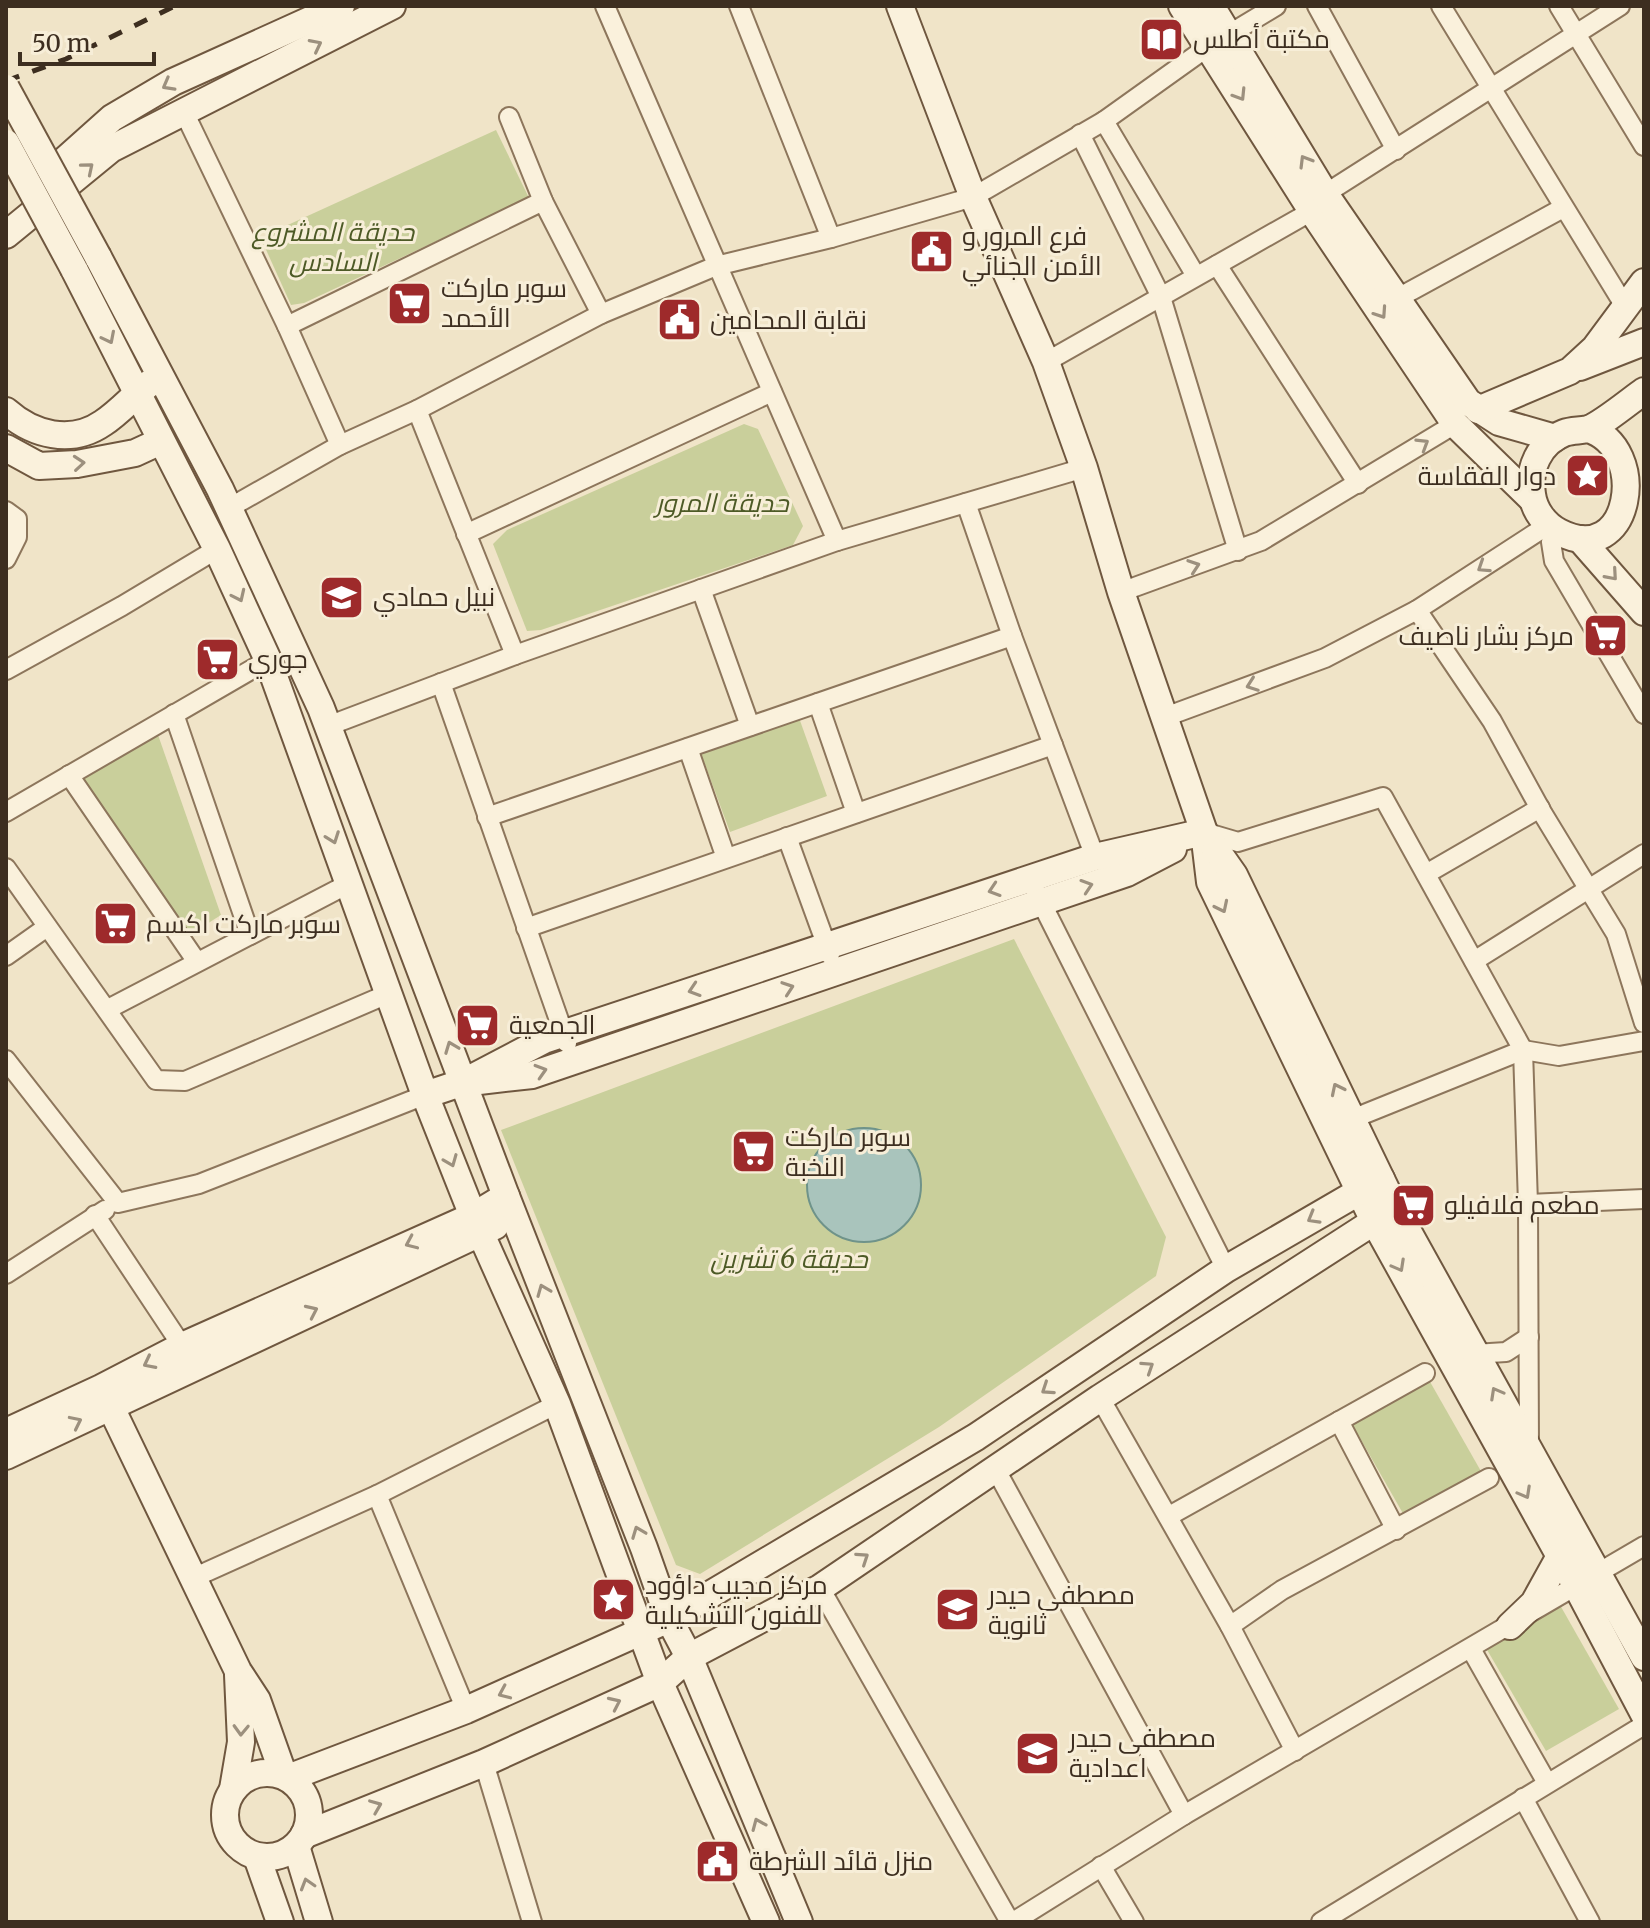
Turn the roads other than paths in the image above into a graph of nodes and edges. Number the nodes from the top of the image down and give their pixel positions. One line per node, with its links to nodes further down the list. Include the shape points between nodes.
1 (341, 6): 28 (main road, one-way to 28, via 173,82 112,118)
2 (392, 6): 17 (main road, one-way to 2)
3 (605, 6): 32 (street)
4 (739, 6): 30 (street)
5 (1182, 6): 14 (main road)
6 (1211, 6): 14 (main road)
7 (1276, 6): 14 (street)
8 (1317, 6): 23 (street)
9 (1441, 6): 16 (street)
10 (1559, 6): 13 (street)
11 (1620, 6): 13 (street)
12 (898, 7): 24 (main road)
13 (1576, 34): 16 (street); 22 (street)
14 (1218, 40): 19 (street); 26 (main road)
15 (6, 88): 43 (main road, bridge)
16 (1491, 89): 23 (street); 27 (street)
17 (184, 112): 29 (main road, one-way to 17, via 111,149); 39 (street)
18 (509, 117): 25 (street)
19 (1104, 121): 20 (street); 33 (street)
20 (1080, 134): 24 (street); 35 (street)
21 (6, 143): 46 (main road, one-way to 46, bridge)
22 (1644, 146)
23 (1396, 150): 26 (street)
24 (973, 197): 30 (street); 41 (main road)
25 (543, 201): 38 (street); 39 (street)
26 (1318, 202): 31 (street); 36 (main road); 49 (main road, one-way to 49)
27 (1563, 208): 36 (street); 37 (street)
28 (6, 213)
29 (6, 235)
30 (831, 238): 32 (street)
31 (1217, 265): 33 (street); 56 (street)
32 (716, 266): 38 (street); 45 (street)
33 (1196, 276): 35 (street)
34 (1644, 282): 37 (main road)
35 (1161, 297): 41 (street); 67 (street)
36 (1396, 299): 49 (main road, via 1460,391)
37 (1626, 308): 42 (main road)
38 (601, 314): 47 (street)
39 (287, 326): 53 (street)
40 (1644, 342): 42 (main road)
41 (1046, 362): 55 (main road)
42 (1570, 371): 49 (main road)
43 (161, 374): 46 (main road); 60 (main road)
44 (1644, 391): 50 (main road)
45 (772, 392): 63 (street); 65 (street)
46 (137, 393): 48 (main road, via 102,423 78,435 30,428); 52 (main road)
47 (417, 410): 53 (street); 63 (street)
48 (6, 411)
49 (1466, 417): 51 (main road); 56 (street, one-way to 49); 58 (main road)
50 (1588, 429): 51 (main road); 57 (main road, via 1616,438 1635,460)
51 (1555, 438): 58 (main road, via 1533,465)
52 (161, 441): 54 (main road, one-way to 52, via 39,466 65,465 135,453); 66 (main road)
53 (340, 445): 60 (street)
54 (6, 448)
55 (1084, 468): 59 (street); 70 (main road)
56 (1358, 484): 67 (street)
57 (1642, 485): 64 (main road, via 1624,523 1611,533)
58 (1532, 499): 62 (main road)
59 (966, 503): 65 (street); 73 (street)
60 (229, 508): 82 (main road)
61 (6, 511): 68 (street, via 17,519 17,537)
62 (1551, 527): 64 (main road); 71 (street, one-way to 71); 80 (street, via 1554,561)
63 (466, 534): 74 (street)
64 (1580, 539): 72 (main road, one-way to 72)
65 (837, 541): 69 (street)
66 (217, 549): 75 (main road, one-way to 75); 76 (street)
67 (1238, 551): 70 (street, one-way to 67)
68 (6, 559)
69 (701, 589): 74 (street); 83 (street)
70 (1121, 592): 81 (main road)
71 (1417, 610): 81 (street, one-way to 81, via 1325,658); 87 (street, via 1492,721)
72 (1644, 612)
73 (1012, 636): 78 (street); 84 (street)
74 (515, 655): 77 (street)
75 (268, 660): 79 (street); 98 (main road, one-way to 98)
76 (6, 670)
77 (441, 683): 82 (street); 90 (street)
78 (818, 703): 83 (street); 89 (street)
79 (174, 714): 86 (street); 103 (street)
80 (1644, 714)
81 (1165, 717): 91 (main road)
82 (328, 726): 117 (main road, one-way to 82)
83 (750, 726): 85 (street)
84 (1053, 745): 89 (street); 94 (street)
85 (688, 748): 90 (street); 95 (street)
86 (69, 775): 88 (street); 107 (street)
87 (1540, 808): 97 (street); 99 (street)
88 (6, 812)
89 (856, 813): 92 (street)
90 (487, 817): 102 (street)
91 (1204, 832): 94 (main road); 97 (street, via 1238,842 1383,797); 100 (main road, one-way to 91, via 1127,873); 119 (main road, one-way to 91, via 1234,875); 120 (main road, one-way to 120, via 1210,882)
92 (787, 837): 95 (street); 104 (street)
93 (1644, 854): 99 (street)
94 (1095, 857): 100 (main road)
95 (726, 858): 102 (street)
96 (6, 868): 101 (street)
97 (1426, 874): 106 (street)
98 (350, 883): 103 (street); 109 (main road)
99 (1589, 888): 106 (street); 111 (street, via 1616,934)
100 (1035, 890): 104 (main road, one-way to 104); 108 (main road); 128 (street)
101 (47, 927): 105 (street); 110 (street)
102 (526, 928): 112 (street)
103 (250, 935): 107 (street)
104 (827, 946): 108 (street); 112 (main road, one-way to 112)
105 (6, 956)
106 (1474, 961): 114 (street)
107 (197, 962): 110 (street)
108 (836, 972): 116 (main road, one-way to 108)
109 (390, 993): 110 (street, via 185,1081 156,1080); 118 (main road)
110 (108, 1009)
111 (1644, 1023)
112 (563, 1034): 116 (street); 117 (main road)
113 (1644, 1041): 114 (street, via 1559,1056)
114 (1523, 1050): 119 (street); 123 (street)
115 (6, 1060): 122 (street)
116 (573, 1061): 117 (main road, one-way to 116, via 532,1075)
117 (464, 1082): 118 (main road); 124 (main road)
118 (425, 1095): 122 (street, via 199,1184); 127 (main road, one-way to 127)
119 (1352, 1119): 120 (main road)
120 (1370, 1185): 125 (main road); 128 (main road, one-way to 128)
121 (1644, 1199): 123 (street)
122 (118, 1203): 126 (street)
123 (1528, 1204): 131 (street)
124 (510, 1207): 127 (main road); 153 (main road, one-way to 124)
125 (1384, 1214): 130 (main road); 133 (main road); 149 (main road, one-way to 149)
126 (95, 1215): 129 (street); 132 (street)
127 (477, 1224): 132 (main road, one-way to 132); 135 (main road, one-way to 127); 137 (main road)
128 (1226, 1269): 130 (main road); 140 (main road, one-way to 140)
129 (6, 1274)
130 (1247, 1302): 136 (main road, one-way to 130)
131 (1529, 1337): 133 (street, via 1506,1352); 141 (street)
132 (182, 1346): 135 (main road, one-way to 135)
133 (1474, 1354): 141 (main road, one-way to 133)
134 (1425, 1373): 138 (street)
135 (106, 1397): 139 (main road); 142 (main road, one-way to 135); 150 (main road)
136 (1100, 1398): 143 (main road); 146 (street)
137 (557, 1404): 145 (street); 156 (main road)
138 (1339, 1421): 146 (street); 147 (street)
139 (6, 1432)
140 (976, 1437): 143 (main road); 153 (main road)
141 (1529, 1453): 151 (main road)
142 (6, 1456)
143 (995, 1468): 152 (main road, one-way to 143); 171 (street)
144 (1489, 1478): 147 (street)
145 (377, 1495): 150 (street); 162 (street)
146 (1169, 1516): 154 (street)
147 (1396, 1530): 154 (street, via 1282,1590)
148 (1644, 1546): 151 (street)
149 (1560, 1556): 151 (main road); 155 (main road, via 1534,1603)
150 (193, 1578): 160 (main road)
151 (1586, 1580): 155 (street); 159 (main road); 163 (main road)
152 (820, 1588): 158 (main road); 180 (street)
153 (669, 1619): 156 (main road); 158 (main road)
154 (1230, 1626): 165 (street)
155 (1510, 1626): 157 (street)
156 (643, 1631): 161 (main road); 162 (main road, one-way to 162)
157 (1471, 1649): 165 (street); 168 (street)
158 (689, 1657): 161 (main road); 179 (main road, one-way to 158)
159 (1644, 1657)
160 (238, 1671): 167 (main road, via 257,1700); 169 (main road, one-way to 169, via 241,1742)
161 (660, 1683): 166 (main road, one-way to 161); 178 (main road)
162 (466, 1710): 167 (main road)
163 (1644, 1714)
164 (1644, 1725): 168 (street)
165 (1295, 1751): 171 (street)
166 (484, 1763): 172 (main road, one-way to 166); 177 (street)
167 (286, 1777): 169 (main road, via 256,1773); 172 (main road, via 306,1797 309,1823)
168 (1547, 1783): 170 (street)
169 (233, 1789): 173 (main road, via 226,1801 227,1829 233,1841)
170 (1523, 1798): 182 (street); 183 (street)
171 (1184, 1815): 174 (street)
172 (300, 1841): 173 (main road, via 284,1854); 176 (main road, one-way to 172)
173 (257, 1857): 175 (main road)
174 (1101, 1866): 180 (street); 181 (street)
175 (280, 1922)
176 (319, 1922)
177 (532, 1922)
178 (766, 1922)
179 (799, 1922)
180 (1012, 1922)
181 (1134, 1922)
182 (1321, 1922)
183 (1590, 1922)

